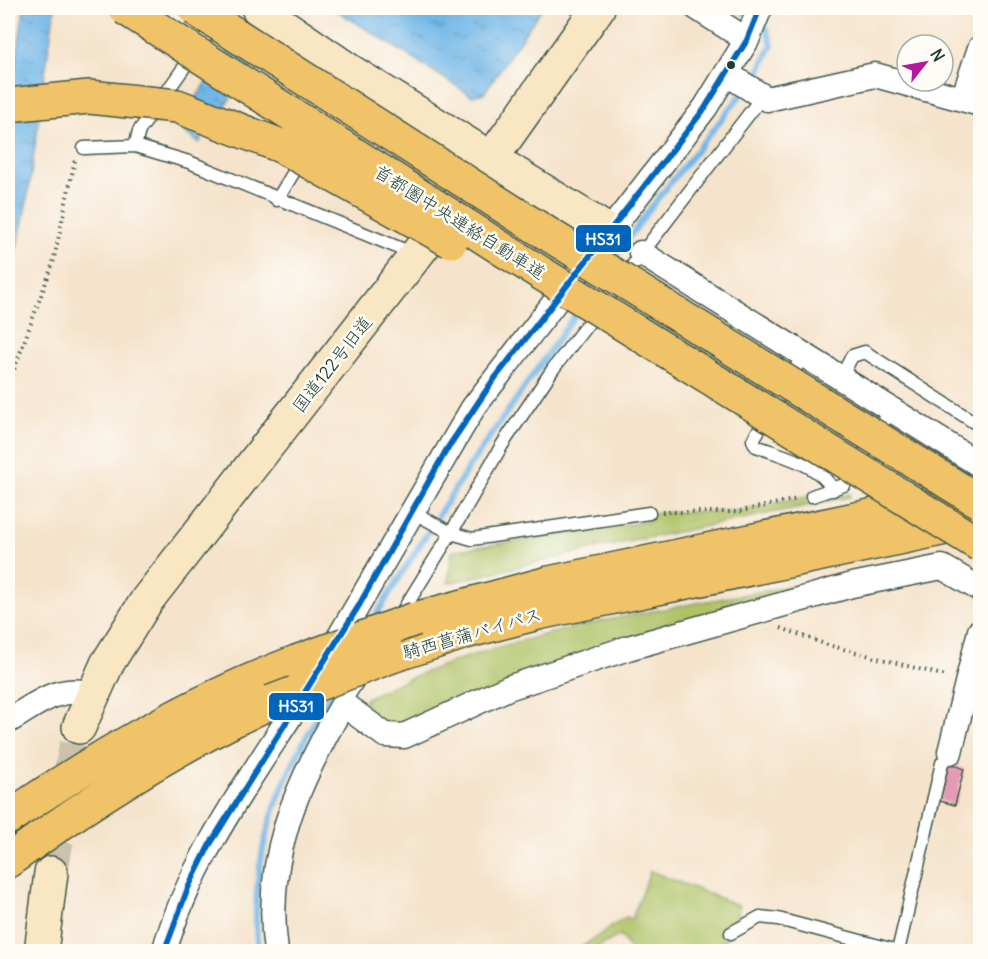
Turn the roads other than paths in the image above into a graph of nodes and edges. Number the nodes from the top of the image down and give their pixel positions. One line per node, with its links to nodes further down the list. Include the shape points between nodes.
1 (125, 8): 22 (highway, 首都圏中央連絡自動車道, bridge, via 497,246)
2 (194, 8): 29 (highway, 首都圏中央連絡自動車道, bridge, via 512,212)
3 (226, 8): 13 (lane, via 139,131)
4 (258, 8): 9 (street)
5 (598, 8): 15 (street, 国道122号旧道)
6 (698, 8): 7 (street)
7 (753, 25): 10 (street)
8 (981, 48): 11 (street)
9 (347, 83): 15 (street); 16 (lane)
10 (747, 87): 11 (street, via 772,99 875,75); 17 (street, via 683,137); 18 (lane)
11 (972, 102)
12 (8, 105): 22 (highway, bridge, via 89,97 177,106 281,146)
13 (135, 146): 14 (lane); 16 (lane, via 189,162)
14 (84, 148)
15 (491, 159): 17 (street); 19 (street, 国道122号旧道)
16 (277, 200): 19 (lane)
17 (608, 231): 31 (street, via 473,408)
18 (641, 253): 20 (street); 33 (lane, via 553,369)
19 (417, 255): 37 (street, 国道122号旧道, via 147,600 124,633)
20 (804, 354): 21 (street); 26 (lane, via 753,440 756,446 815,470)
21 (841, 378): 23 (street); 24 (lane, via 852,356 865,352)
22 (753, 403): 34 (highway, 首都圏中央連絡自動車道, bridge)
23 (892, 409): 25 (street); 26 (lane, via 844,486)
24 (981, 426)
25 (981, 465)
26 (833, 490): 28 (lane)
27 (981, 492): 42 (highway, 騎西菖蒲バイパス, bridge, via 549,583 415,620 224,691 112,750)
28 (812, 496)
29 (981, 502)
30 (649, 513): 33 (lane, via 472,539)
31 (416, 514): 33 (lane); 47 (street, via 209,846)
32 (981, 521): 43 (highway, 騎西菖蒲バイパス, bridge, via 538,613 392,656 271,702 205,734 149,766)
33 (448, 531): 38 (lane)
34 (981, 545)
35 (981, 589): 38 (street, via 942,567 852,585 628,648 508,688 404,736 385,735)
36 (981, 631): 41 (street)
37 (93, 693): 39 (street, via 73,689 53,694); 40 (street, 国道122号旧道)
38 (343, 704): 48 (street, via 298,788 281,839 274,892)
39 (8, 721)
40 (79, 727)
41 (950, 752): 45 (lane, via 942,763 898,951 760,917)
42 (8, 818)
43 (8, 861)
44 (51, 873): 46 (street)
45 (732, 933)
46 (40, 951)
47 (164, 951)
48 (276, 951)

